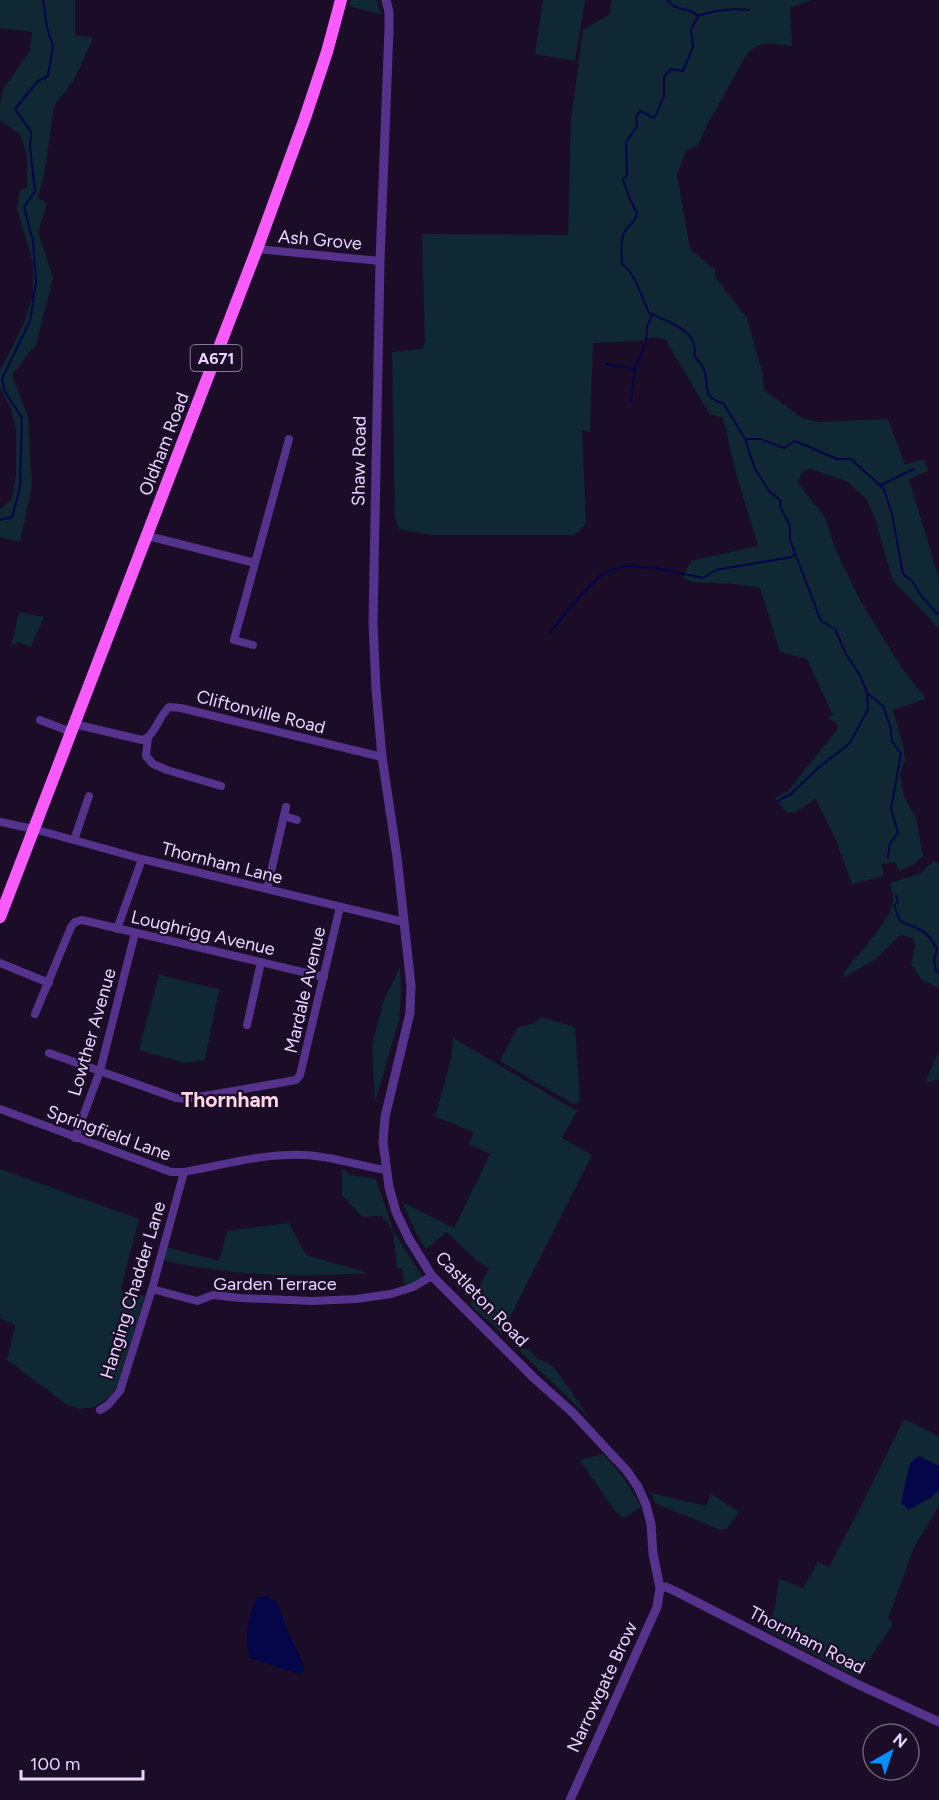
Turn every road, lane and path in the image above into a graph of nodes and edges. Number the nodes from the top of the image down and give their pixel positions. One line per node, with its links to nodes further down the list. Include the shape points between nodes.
1 (341, 0): 3 (main road, Oldham Road / A671, via 306,118)
2 (386, 0): 4 (street, Shaw Road, via 389,29)
3 (257, 249): 4 (street, Ash Grove); 6 (main road, Oldham Road / A671)
4 (380, 261): 12 (street, Shaw Road, via 373,623)
5 (289, 439): 7 (street)
6 (148, 536): 7 (street); 10 (main road, Oldham Road / A671)
7 (255, 563): 8 (street, via 234,640)
8 (253, 645)
9 (40, 720): 10 (street)
10 (72, 728): 11 (street, via 142,740); 19 (main road, Oldham Road / A671)
11 (148, 737): 12 (street, Cliftonville Road, via 169,707 181,708); 13 (street, via 146,756 153,764)
12 (382, 757): 25 (street, Shaw Road)
13 (220, 786)
14 (89, 796): 20 (street)
15 (286, 807): 16 (street)
16 (284, 816): 17 (street); 22 (street)
17 (297, 820)
18 (0, 822): 19 (street, Thornham Lane)
19 (34, 829): 20 (street, Thornham Lane); 24 (main road, A671)
20 (74, 840): 21 (street, Thornham Lane)
21 (142, 859): 22 (street, Thornham Lane); 26 (street)
22 (267, 889): 23 (street, Thornham Lane)
23 (340, 907): 25 (street, Thornham Lane); 30 (street, Mardale Avenue)
24 (0, 917)
25 (404, 922): 38 (street, Castleton Road, via 410,1013 386,1108)
26 (117, 929): 27 (street, Loughrigg Avenue); 31 (street, Loughrigg Avenue, via 82,920 75,922)
27 (135, 933): 28 (street, Loughrigg Avenue); 35 (street, Lowther Avenue)
28 (261, 962): 30 (street, Loughrigg Avenue); 33 (street)
29 (0, 963): 31 (street)
30 (324, 977): 35 (street, Mardale Avenue, via 297,1080 187,1099)
31 (49, 983): 32 (street)
32 (35, 1014)
33 (247, 1025)
34 (49, 1053): 35 (street)
35 (100, 1071): 37 (street, Lowther Avenue)
36 (0, 1109): 37 (street, Springfield Lane)
37 (75, 1138): 39 (street, Springfield Lane, via 171,1172)
38 (386, 1170): 39 (street, Springfield Lane, via 302,1155 267,1156); 40 (street, Castleton Road, via 396,1212)
39 (183, 1172): 41 (street, Hanging Chadder Lane)
40 (432, 1276): 41 (street, Garden Terrace, via 391,1294 313,1301 213,1295 197,1301); 43 (street, Castleton Road, via 627,1471 646,1505)
41 (152, 1289): 42 (street, Hanging Chadder Lane, via 120,1391)
42 (100, 1410)
43 (660, 1588): 44 (street, Thornham Road, via 675,1591); 45 (street, Narrowgate Brow, via 657,1606)
44 (939, 1722)
45 (570, 1800)

